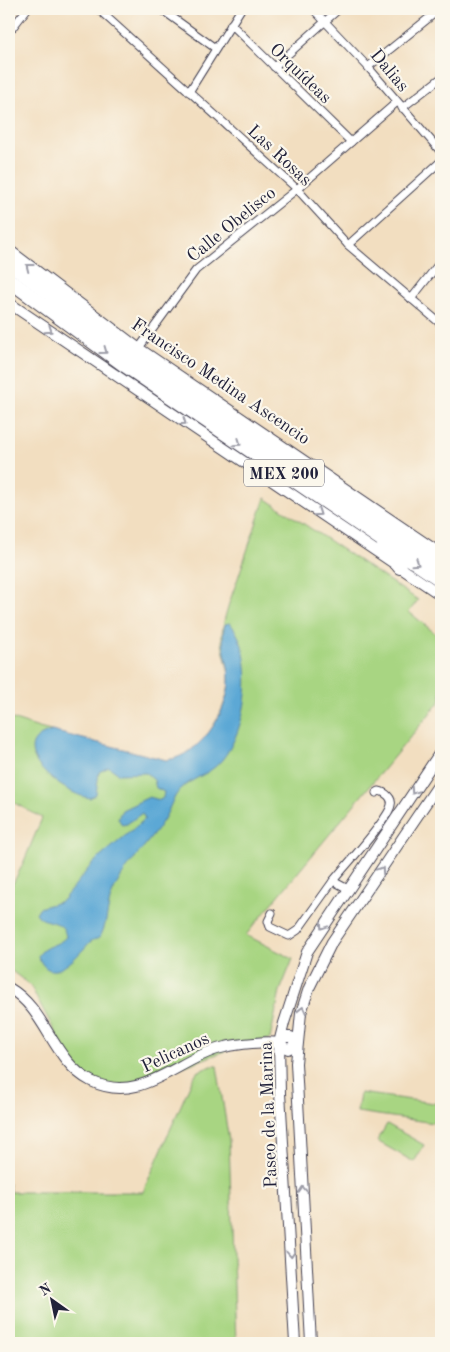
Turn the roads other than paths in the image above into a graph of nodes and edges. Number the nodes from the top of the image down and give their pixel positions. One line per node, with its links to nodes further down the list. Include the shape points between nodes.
1 (27, 9): 10 (street)
2 (98, 9): 15 (street, Las Rosas)
3 (161, 9): 11 (street)
4 (240, 9): 9 (street)
5 (313, 9): 8 (street, Dalias)
6 (339, 9): 8 (street)
7 (440, 9): 13 (street)
8 (325, 21): 12 (street); 13 (street, Dalias)
9 (230, 24): 11 (street); 12 (street, Orquídeas)
10 (9, 32)
11 (215, 48): 15 (street)
12 (274, 67): 18 (street, Orquídeas)
13 (368, 67): 16 (street, Dalias)
14 (441, 78): 17 (street)
15 (189, 92): 21 (street, Las Rosas)
16 (397, 102): 17 (street, Dalias); 18 (street, Calle Obelisco)
17 (402, 108): 19 (street, Dalias)
18 (351, 142): 21 (street, Calle Obelisco)
19 (441, 152)
20 (441, 161): 22 (street)
21 (297, 189): 22 (street, Las Rosas); 30 (street, Calle Obelisco, via 196,270)
22 (348, 245): 27 (street, Las Rosas)
23 (9, 250): 30 (street, Francisco Medina Ascencio, one-way to 23)
24 (441, 261): 27 (street)
25 (9, 263): 30 (highway, Francisco Medina Ascencio / MEX 200)
26 (9, 280): 30 (highway, Francisco Medina Ascencio / MEX 200, one-way to 30)
27 (411, 299): 29 (street, Las Rosas)
28 (9, 303): 33 (street, one-way to 33)
29 (441, 324)
30 (132, 357): 31 (highway, Francisco Medina Ascencio / MEX 200, one-way to 31); 32 (street, Francisco Medina Ascencio); 34 (highway, Francisco Medina Ascencio / MEX 200)
31 (376, 535): 33 (highway); 35 (highway, Francisco Medina Ascencio / MEX 200, one-way to 35)
32 (441, 554)
33 (400, 567): 36 (street)
34 (441, 567)
35 (441, 580)
36 (441, 595)
37 (441, 751): 41 (street, Paseo de la Marina, one-way to 41)
38 (441, 781): 42 (street, Paseo de la Marina, one-way to 38)
39 (376, 793): 40 (street, via 386,794 391,805 383,820)
40 (333, 881): 41 (street); 44 (street, via 298,930 289,936 270,927 268,921)
41 (347, 891): 42 (street); 43 (street); 46 (street, Paseo de la Marina, one-way to 46, via 307,952)
42 (366, 893): 43 (street, Paseo de la Marina)
43 (356, 907): 47 (street, Paseo de la Marina, one-way to 43, via 301,1012 309,988 332,942)
44 (272, 913)
45 (9, 988): 46 (street, Pelicanos, via 27,1000 37,1012 76,1071 106,1087 143,1086 225,1047)
46 (279, 1043): 47 (street, Pelicanos, via 291,1036); 49 (street, Paseo de la Marina)
47 (297, 1044): 48 (street, Paseo de la Marina, one-way to 47)
48 (305, 1233): 49 (street); 51 (street, Paseo de la Marina)
49 (290, 1235): 50 (street, Paseo de la Marina, one-way to 50)
50 (295, 1343)
51 (311, 1343)

